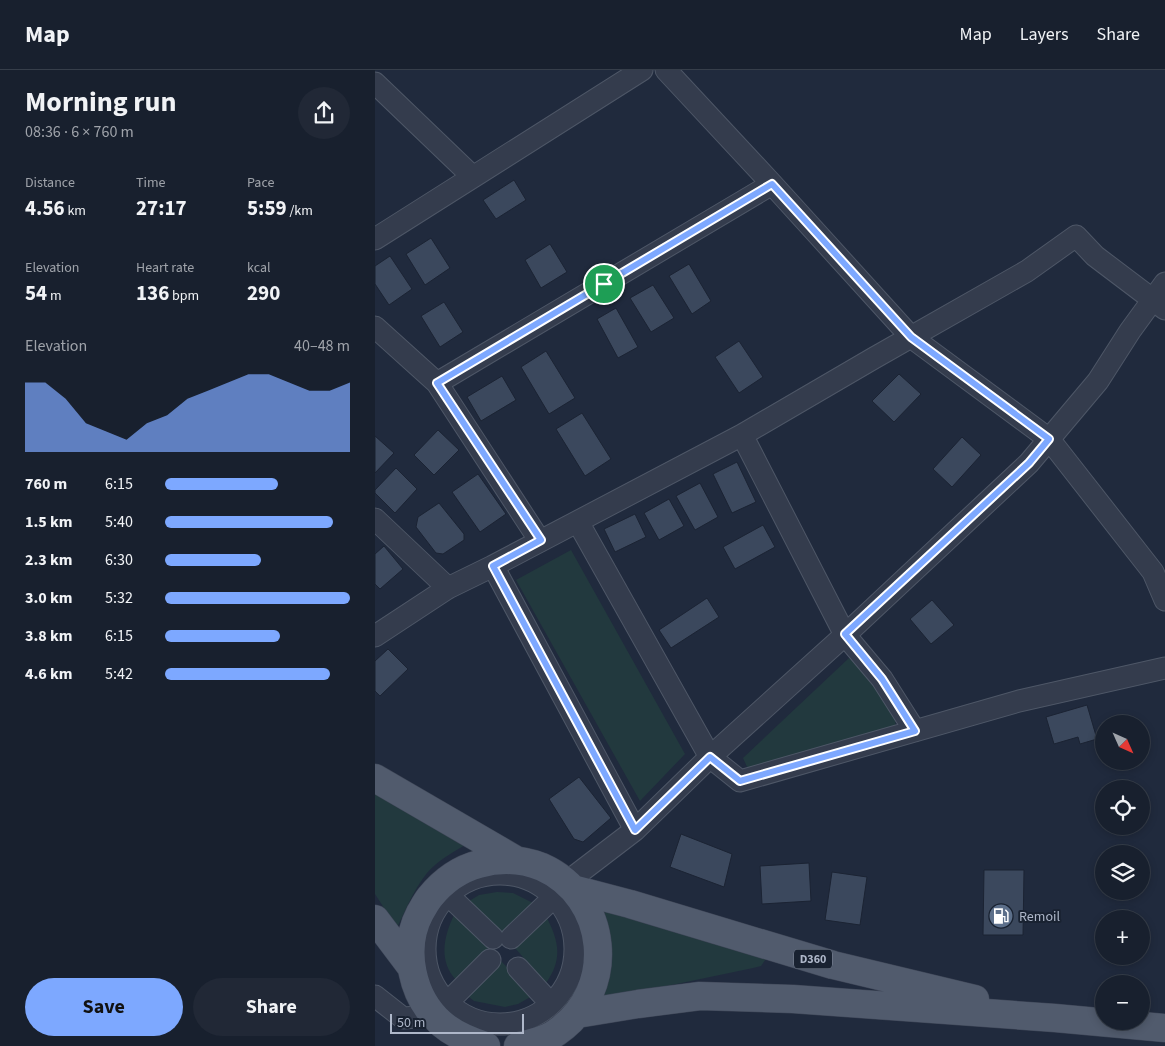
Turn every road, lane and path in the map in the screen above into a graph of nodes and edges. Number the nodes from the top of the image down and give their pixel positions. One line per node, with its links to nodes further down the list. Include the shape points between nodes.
1 (643, 70): 4 (street)
2 (666, 70): 5 (street)
3 (375, 83): 4 (street)
4 (473, 177): 6 (street)
5 (772, 184): 9 (street); 10 (street)
6 (375, 239)
7 (1161, 297): 9 (street, via 1095,256 1076,236 1027,271); 12 (street, via 1130,331 1097,381)
8 (375, 327): 10 (street)
9 (911, 337): 11 (street); 12 (street)
10 (437, 383): 15 (street)
11 (742, 435): 14 (street); 19 (street)
12 (1049, 439): 18 (street, via 1153,572); 19 (street, via 1029,463)
13 (375, 519): 17 (street)
14 (578, 522): 15 (street); 23 (street)
15 (541, 540): 16 (street)
16 (493, 566): 17 (street); 25 (street)
17 (448, 588): 20 (street)
18 (1165, 600)
19 (845, 634): 22 (street, via 882,679); 23 (street)
20 (375, 636)
21 (1165, 668): 22 (street, via 1019,701)
22 (915, 731): 23 (street, via 740,781)
23 (710, 757): 25 (street)
24 (375, 778): 26 (main road)
25 (635, 830): 27 (street)
26 (516, 860): 27 (main road, via 552,872); 31 (main road, via 491,860 467,867 446,880 429,898 417,919 411,943)
27 (565, 890): 28 (street, via 546,889 523,877 497,873 472,879); 28 (street, via 502,938); 34 (street, via 563,908 573,932 575,958 567,983); 35 (main road, via 589,911 598,937 596,973 591,990); 36 (main road, D360, via 639,907 833,965)
28 (448, 895): 37 (street, via 435,911 426,934 425,957 431,980 444,1000)
29 (375, 919): 31 (main road)
30 (489, 960): 37 (street)
31 (412, 968): 37 (main road, via 419,994)
32 (518, 968): 34 (street)
33 (375, 996): 37 (street, via 403,1018)
34 (551, 1004): 37 (street, via 532,1017 509,1024 485,1023 463,1014)
35 (577, 1014): 36 (main road, D360, via 700,996); 39 (main road)
36 (1055, 1018): 38 (main road, D360)
37 (444, 1022): 40 (main road, via 464,1038)
38 (1165, 1028)
39 (556, 1039): 41 (main road)
40 (486, 1046)
41 (518, 1046)

